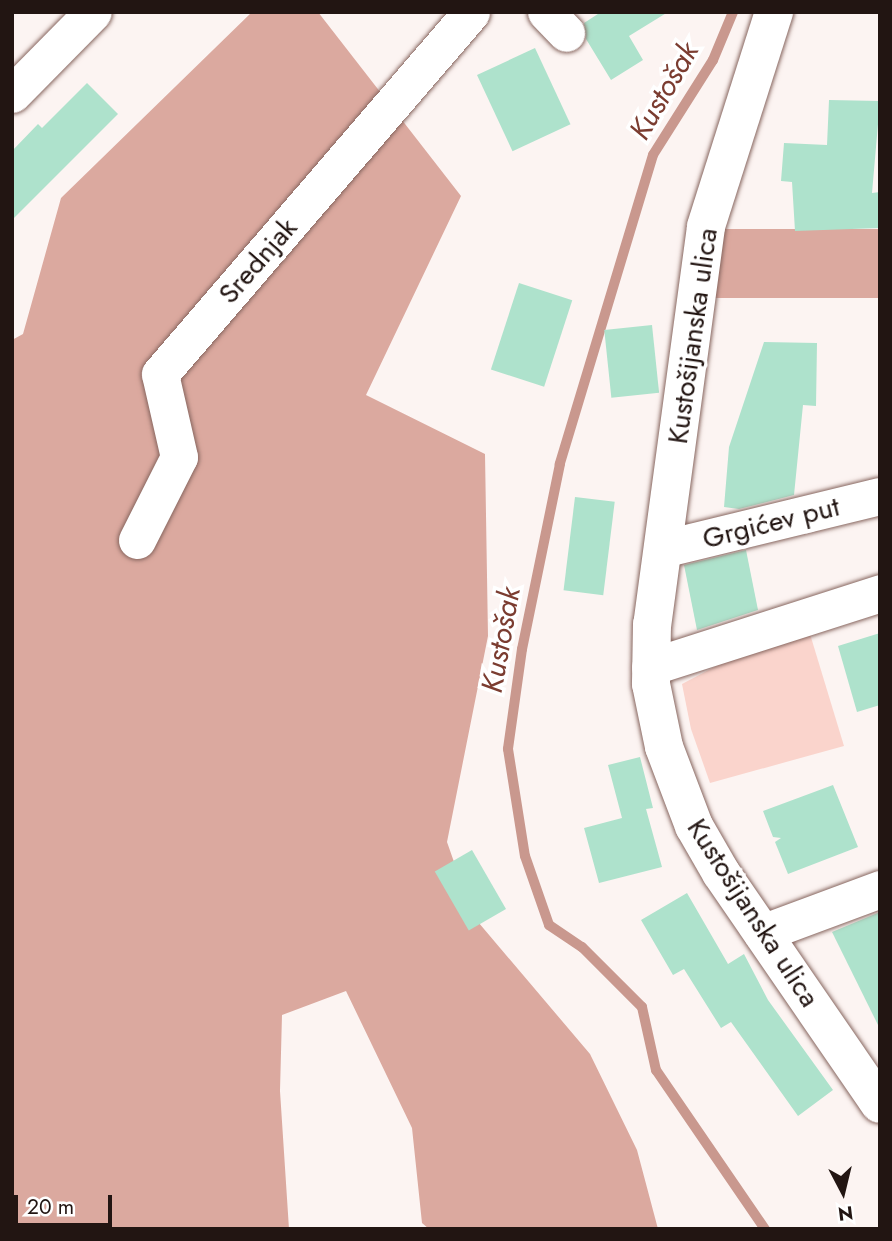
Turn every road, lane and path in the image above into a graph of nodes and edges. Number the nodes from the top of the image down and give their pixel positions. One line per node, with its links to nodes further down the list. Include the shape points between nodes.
1 (93, 12): 4 (street)
2 (471, 12): 6 (street, Srednjak, via 160,374 179,457)
3 (774, 12): 7 (street, Kustošijanska ulica, via 706,227)
4 (12, 94)
5 (880, 496): 7 (street, Grgićev put)
6 (137, 540)
7 (662, 549): 9 (street, Kustošijanska ulica)
8 (880, 593): 9 (street)
9 (650, 667): 11 (street, Kustošijanska ulica, via 655,715 676,785 721,873)
10 (880, 889): 11 (street)
11 (762, 933): 12 (street, Kustošijanska ulica)
12 (880, 1104)

